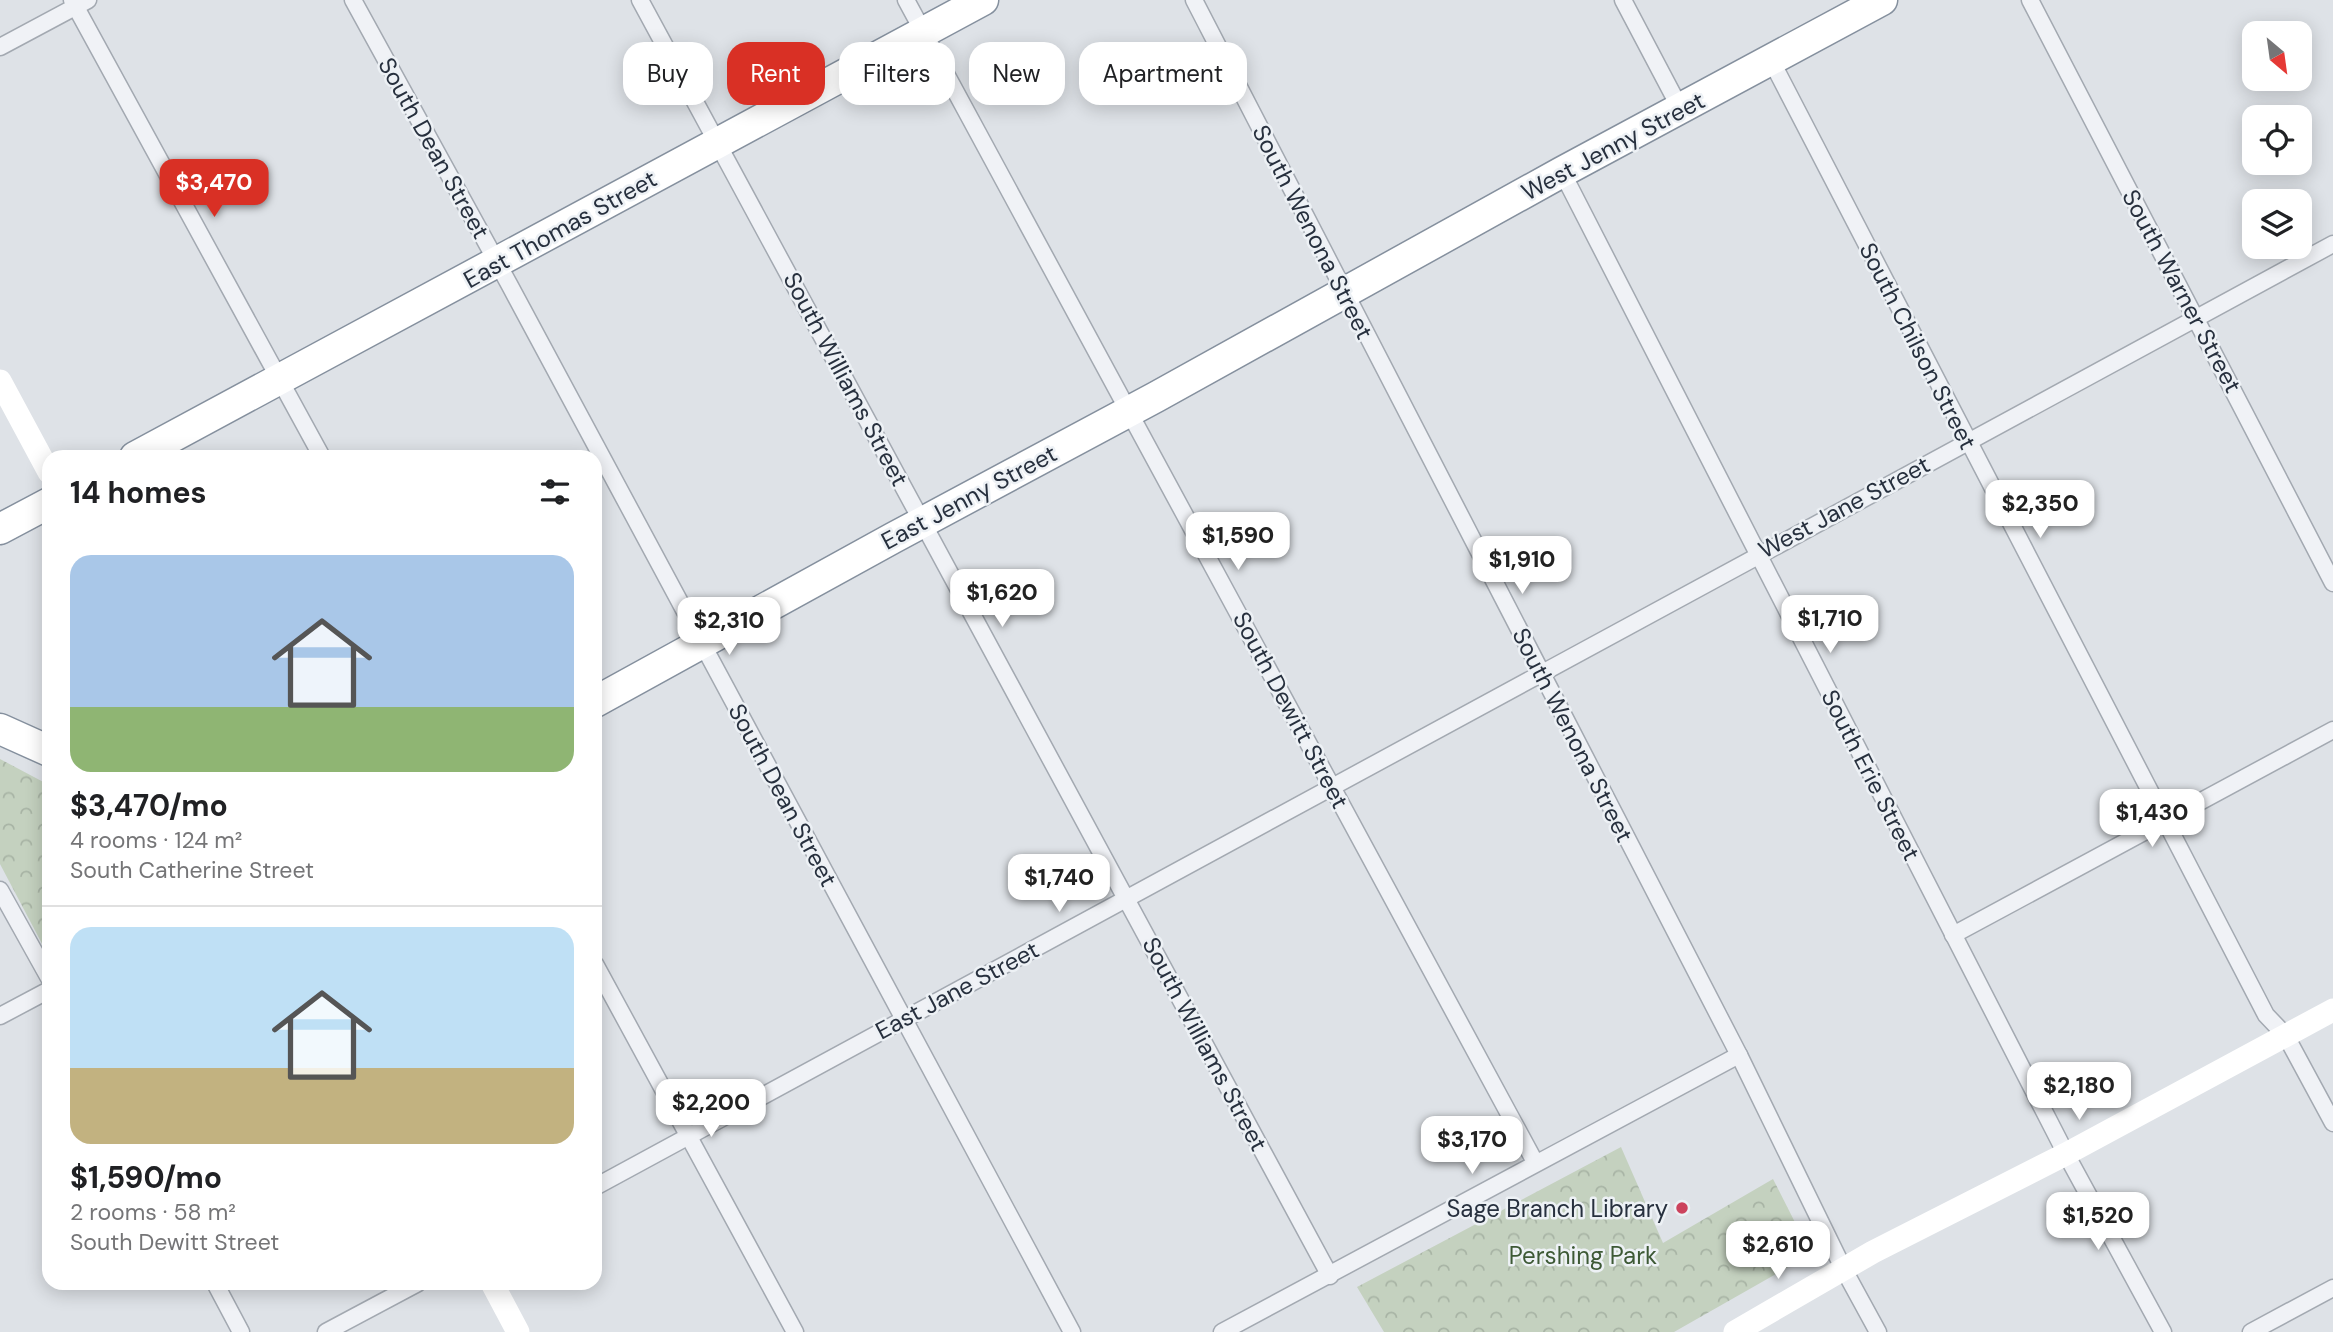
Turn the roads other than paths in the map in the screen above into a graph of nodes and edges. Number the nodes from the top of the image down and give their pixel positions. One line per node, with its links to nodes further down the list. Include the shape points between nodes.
1 (353, 0): 17 (street, South Dean Street)
2 (640, 0): 14 (street, South Williams Street)
3 (906, 0): 10 (street, South Dewitt Street)
4 (983, 0): 10 (highway, East Thomas Street)
5 (1194, 0): 18 (street, South Wenona Street)
6 (1623, 0): 13 (street)
7 (1882, 0): 12 (highway, West Jenny Street)
8 (2030, 0): 19 (street, South Warner Street)
9 (79, 2): 11 (street); 20 (street)
10 (924, 33): 14 (highway, East Thomas Street); 22 (street, South Dewitt Street)
11 (0, 47)
12 (1770, 60): 13 (highway, West Jenny Street); 23 (street, South Chilson Street)
13 (1681, 110): 15 (highway, West Jenny Street)
14 (719, 144): 17 (highway, East Thomas Street); 30 (street, South Williams Street)
15 (1562, 172): 18 (highway, West Jenny Street); 32 (street, South Erie Street)
16 (2333, 243): 19 (street, West Jane Street)
17 (498, 263): 20 (highway, East Thomas Street); 26 (street, South Dean Street)
18 (1344, 293): 22 (highway, East Jenny Street); 35 (street, South Wenona Street)
19 (2196, 317): 23 (street, West Jane Street); 33 (street, South Warner Street)
20 (280, 380): 24 (highway, East Thomas Street); 25 (street)
21 (0, 381): 28 (main road)
22 (1130, 411): 30 (highway, East Jenny Street); 40 (street, South Dewitt Street)
23 (1968, 440): 32 (street, West Jane Street); 41 (street, South Chilson Street)
24 (148, 450)
25 (318, 450)
26 (598, 450)
27 (602, 457): 34 (street, South Dean Street)
28 (42, 459)
29 (42, 507): 31 (highway)
30 (923, 521): 34 (highway, East Jenny Street); 43 (street, South Williams Street)
31 (0, 529)
32 (1758, 554): 35 (street, West Jane Street); 44 (street, South Erie Street)
33 (2333, 583)
34 (702, 644): 36 (highway, East Jenny Street); 50 (street, South Dean Street)
35 (1541, 672): 40 (street, East Jane Street); 52 (street, South Wenona Street)
36 (602, 698)
37 (0, 729): 39 (highway)
38 (2333, 730): 41 (street)
39 (42, 750)
40 (1333, 787): 43 (street, East Jane Street); 56 (street, South Dewitt Street)
41 (2167, 821): 44 (street); 51 (street, South Chilson Street, via 2266,1015)
42 (0, 890): 45 (street)
43 (1126, 897): 50 (street, East Jane Street); 59 (street, South Williams Street)
44 (1953, 935): 55 (street, South Erie Street)
45 (42, 965)
46 (602, 977): 54 (street)
47 (42, 994): 49 (street)
48 (2333, 1010): 51 (main road)
49 (0, 1016)
50 (903, 1019): 54 (street, East Jane Street); 68 (street, South Dean Street)
51 (2286, 1036): 53 (street, South Chilson Street); 55 (main road)
52 (1739, 1055): 56 (street); 58 (street, South Wenona Street)
53 (2333, 1123)
54 (689, 1136): 57 (street, East Jane Street); 67 (street)
55 (2066, 1154): 58 (main road); 72 (street, South Erie Street)
56 (1535, 1163): 59 (street)
57 (602, 1183)
58 (1843, 1268): 70 (main road); 71 (street, South Wenona Street)
59 (1330, 1276): 69 (street)
60 (2333, 1287): 73 (street)
61 (219, 1290): 64 (street)
62 (405, 1290): 65 (street)
63 (496, 1290): 66 (main road)
64 (242, 1332)
65 (326, 1332)
66 (518, 1332)
67 (794, 1332)
68 (1072, 1332)
69 (1222, 1332)
70 (1735, 1332)
71 (1878, 1332)
72 (2163, 1332)
73 (2251, 1332)

